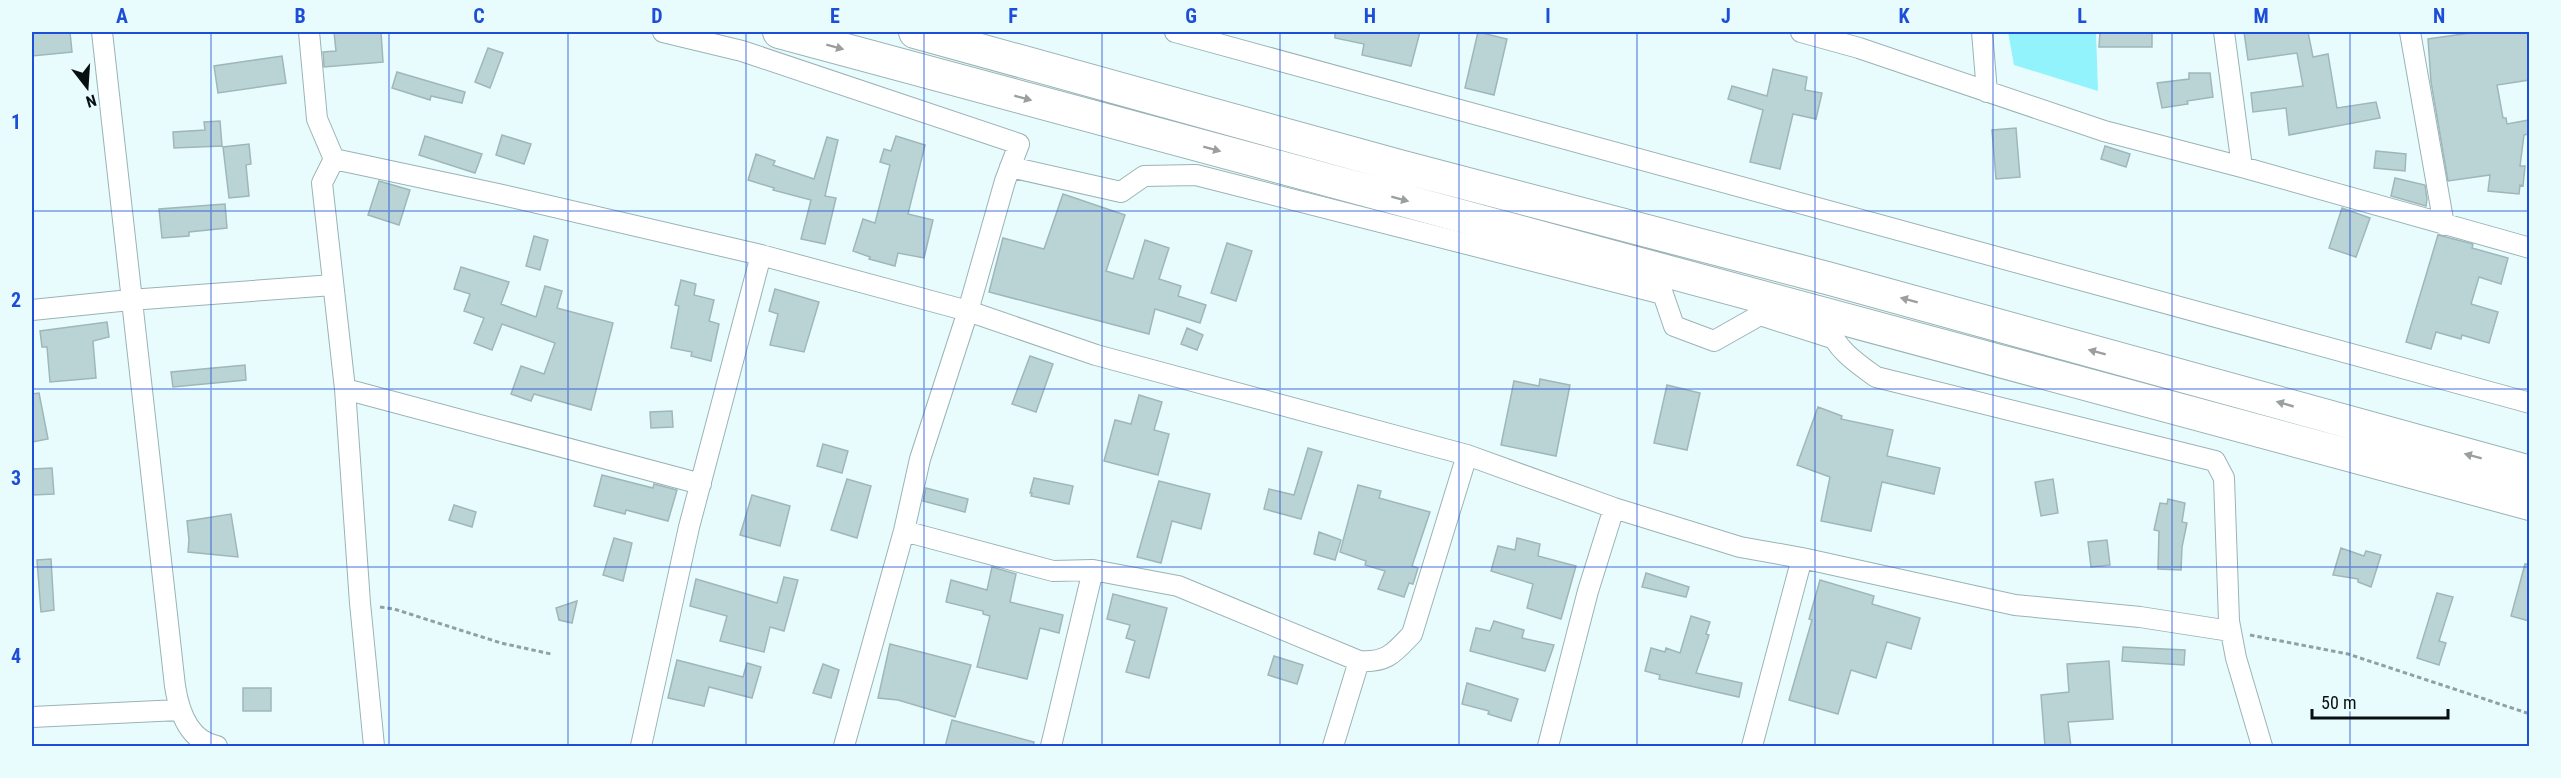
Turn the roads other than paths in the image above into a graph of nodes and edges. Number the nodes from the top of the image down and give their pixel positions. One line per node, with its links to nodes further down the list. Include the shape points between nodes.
1 (102, 32): 19 (street)
2 (309, 32): 12 (street, via 317,119)
3 (663, 32): 13 (street, via 742,51 1019,144)
4 (779, 32): 22 (main road, one-way to 22)
5 (915, 32): 26 (main road, one-way to 5)
6 (1175, 32): 24 (street)
7 (1801, 32): 11 (street)
8 (1982, 32): 11 (street)
9 (2224, 32): 14 (street)
10 (2410, 32): 15 (street)
11 (1987, 92): 14 (street, via 2104,131)
12 (334, 159): 17 (street); 18 (street, via 322,183)
13 (1010, 167): 21 (street); 22 (street, via 1121,192 1144,176 1196,175 1663,294 1674,326 1714,341 1760,315)
14 (2242, 167): 15 (street)
15 (2444, 225): 16 (street)
16 (2529, 248)
17 (761, 255): 21 (street); 27 (street)
18 (333, 285): 19 (street); 23 (street)
19 (130, 300): 20 (street); 35 (street)
20 (32, 310)
21 (968, 311): 25 (street, via 1096,355); 30 (street, via 920,459)
22 (1827, 326): 28 (main road); 33 (street, via 1850,358 1876,377 2215,461 2224,478)
23 (345, 389): 27 (street); 38 (street)
24 (2529, 403)
25 (1467, 455): 29 (street); 34 (street, via 1412,634 1391,656 1375,662)
26 (2529, 472)
27 (700, 484): 39 (street)
28 (2529, 504)
29 (1614, 508): 31 (street, via 1740,547); 43 (street, via 1590,582)
30 (904, 531): 32 (street, via 1053,571); 40 (street)
31 (1802, 558): 33 (street, via 2015,606 2140,617); 44 (street)
32 (1093, 570): 34 (street, via 1178,585); 41 (street)
33 (2230, 631): 45 (street)
34 (1359, 661): 42 (street)
35 (179, 710): 36 (street); 37 (street, via 206,744)
36 (32, 717)
37 (217, 747)
38 (374, 747)
39 (641, 747)
40 (844, 747)
41 (1051, 747)
42 (1333, 747)
43 (1548, 747)
44 (1752, 747)
45 (2262, 747)

